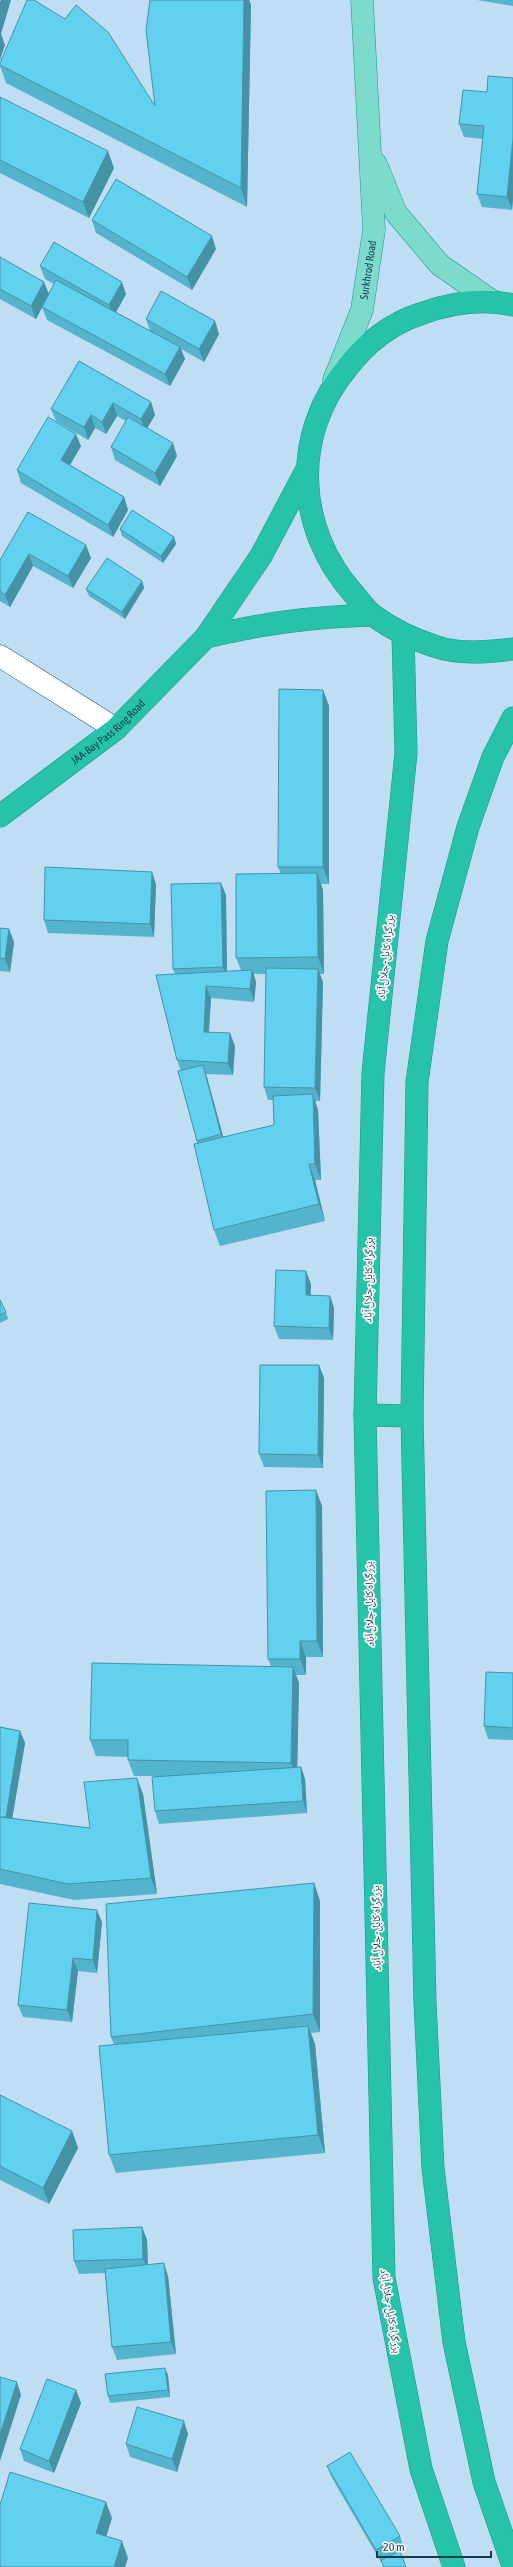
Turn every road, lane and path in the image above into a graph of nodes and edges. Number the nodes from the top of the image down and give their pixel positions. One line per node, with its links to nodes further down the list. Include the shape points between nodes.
1 (362, 0): 2 (main road, Surkhrod Road)
2 (370, 150): 3 (main road, Surkhrod Road, via 396,213 440,265); 5 (main road, Surkhrod Road, via 374,230 362,310)
3 (492, 300): 4 (highway); 5 (highway, via 445,305 401,320 363,348)
4 (513, 305)
5 (333, 384): 6 (highway, via 314,425)
6 (307, 469): 7 (highway, via 313,523 335,573); 9 (highway, JAA-Bay Pass Ring Road, via 261,556)
7 (372, 615): 8 (highway); 9 (highway, via 318,617 261,624)
8 (403, 634): 10 (highway, via 435,647 480,653); 15 (highway, بزرگراه کابل- جلال آباد, via 406,753 373,1073)
9 (206, 637): 13 (highway, JAA-Bay Pass Ring Road)
10 (513, 649)
11 (0, 656): 13 (street)
12 (513, 718): 16 (highway, via 493,756 468,827 437,941 417,1082)
13 (116, 728): 14 (highway, JAA-Bay Pass Ring Road)
14 (0, 816)
15 (365, 1415): 16 (highway); 18 (highway, بزرگراه کابل- جلال آباد, via 384,2278 421,2469)
16 (412, 1416): 17 (highway, via 425,2002 433,2168 454,2342 484,2482)
17 (513, 2566)
18 (454, 2567)

